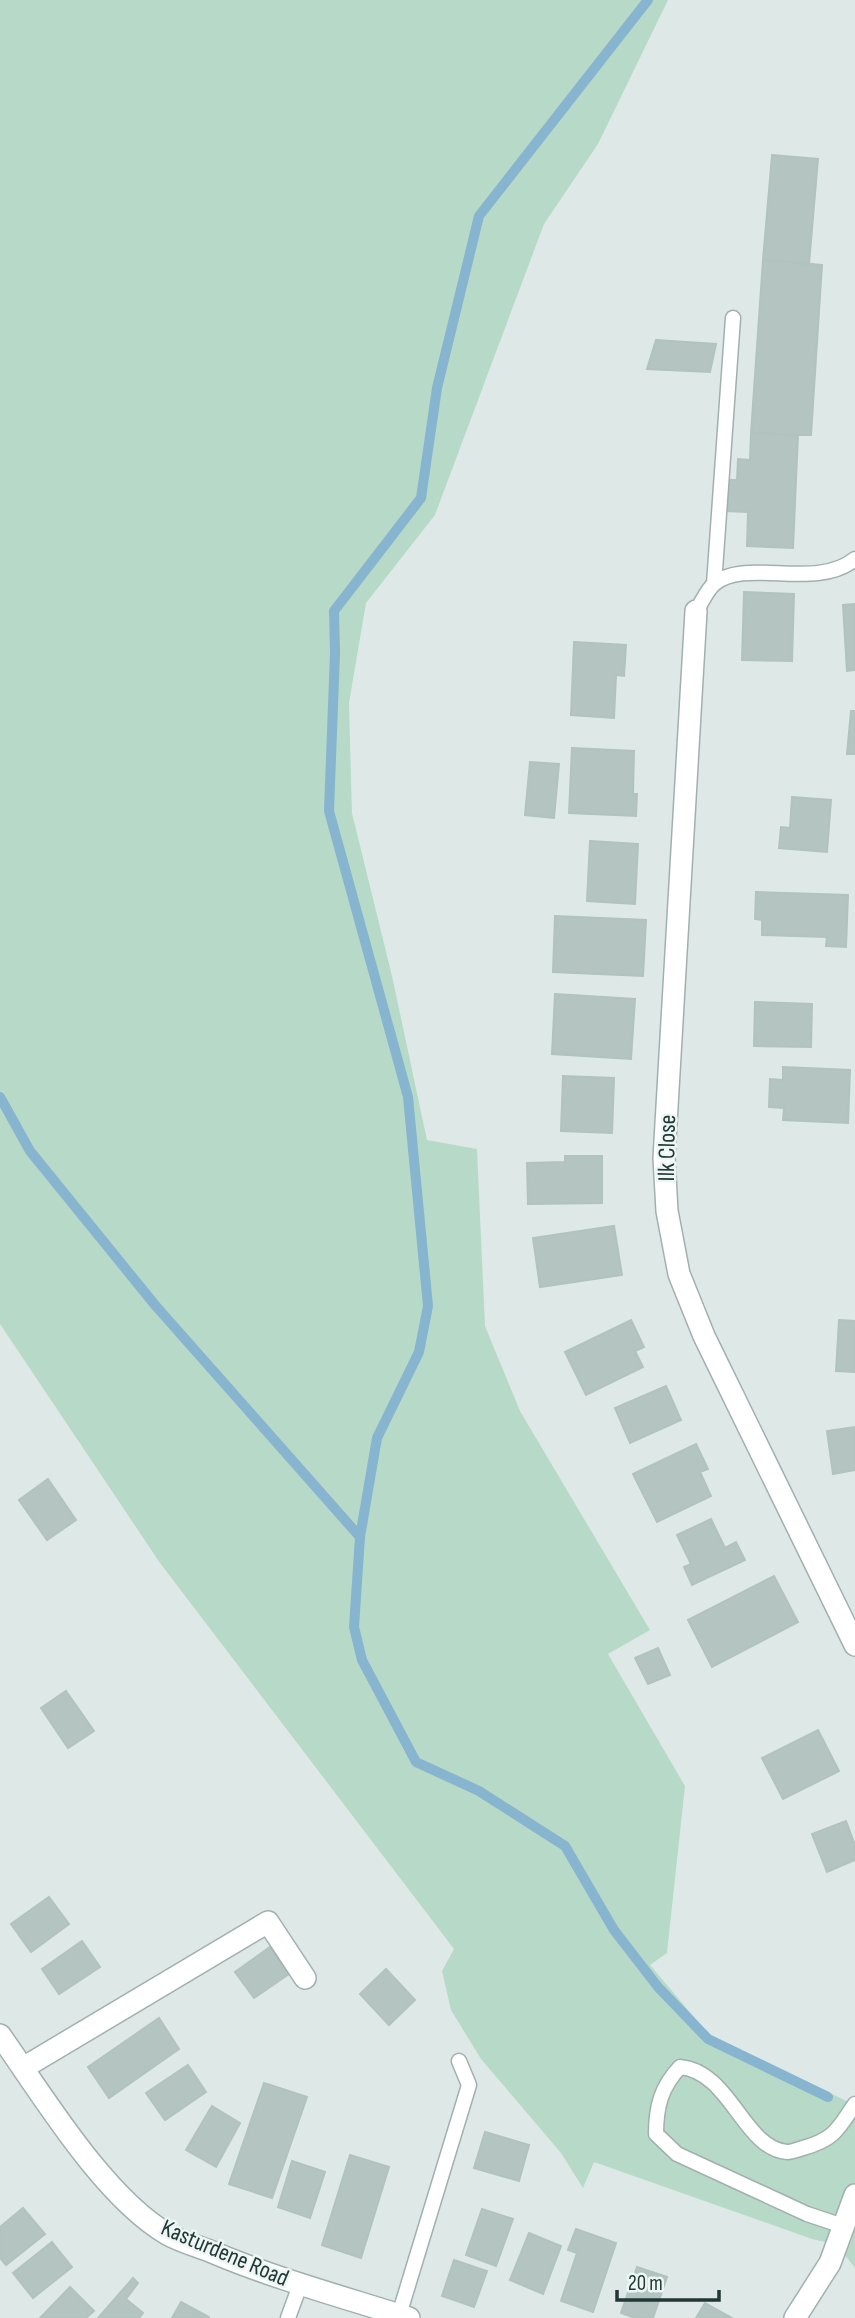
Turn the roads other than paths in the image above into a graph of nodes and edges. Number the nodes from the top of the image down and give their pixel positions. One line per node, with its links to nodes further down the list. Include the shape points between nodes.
1 (733, 318): 3 (lane)
2 (855, 559): 3 (lane, via 836,571 732,574)
3 (714, 584): 4 (lane)
4 (696, 611): 5 (street, Ilk Close, via 664,1158 667,1211 679,1274 704,1336)
5 (855, 1645)
6 (305, 1978): 9 (street, via 268,1922)
7 (0, 2035): 9 (street, Kasturdene Road)
8 (459, 2061): 14 (lane, via 469,2085)
9 (23, 2068): 13 (street, Kasturdene Road, via 122,2198 167,2234)
10 (855, 2104): 12 (lane, via 833,2136 788,2152 755,2135 732,2101 691,2067 680,2067 668,2079 656,2110 656,2134 677,2154)
11 (855, 2195): 12 (street)
12 (843, 2226): 16 (street, via 830,2263)
13 (300, 2285): 14 (street, Kasturdene Road); 15 (lane)
14 (404, 2316)
15 (288, 2318)
16 (795, 2318)

